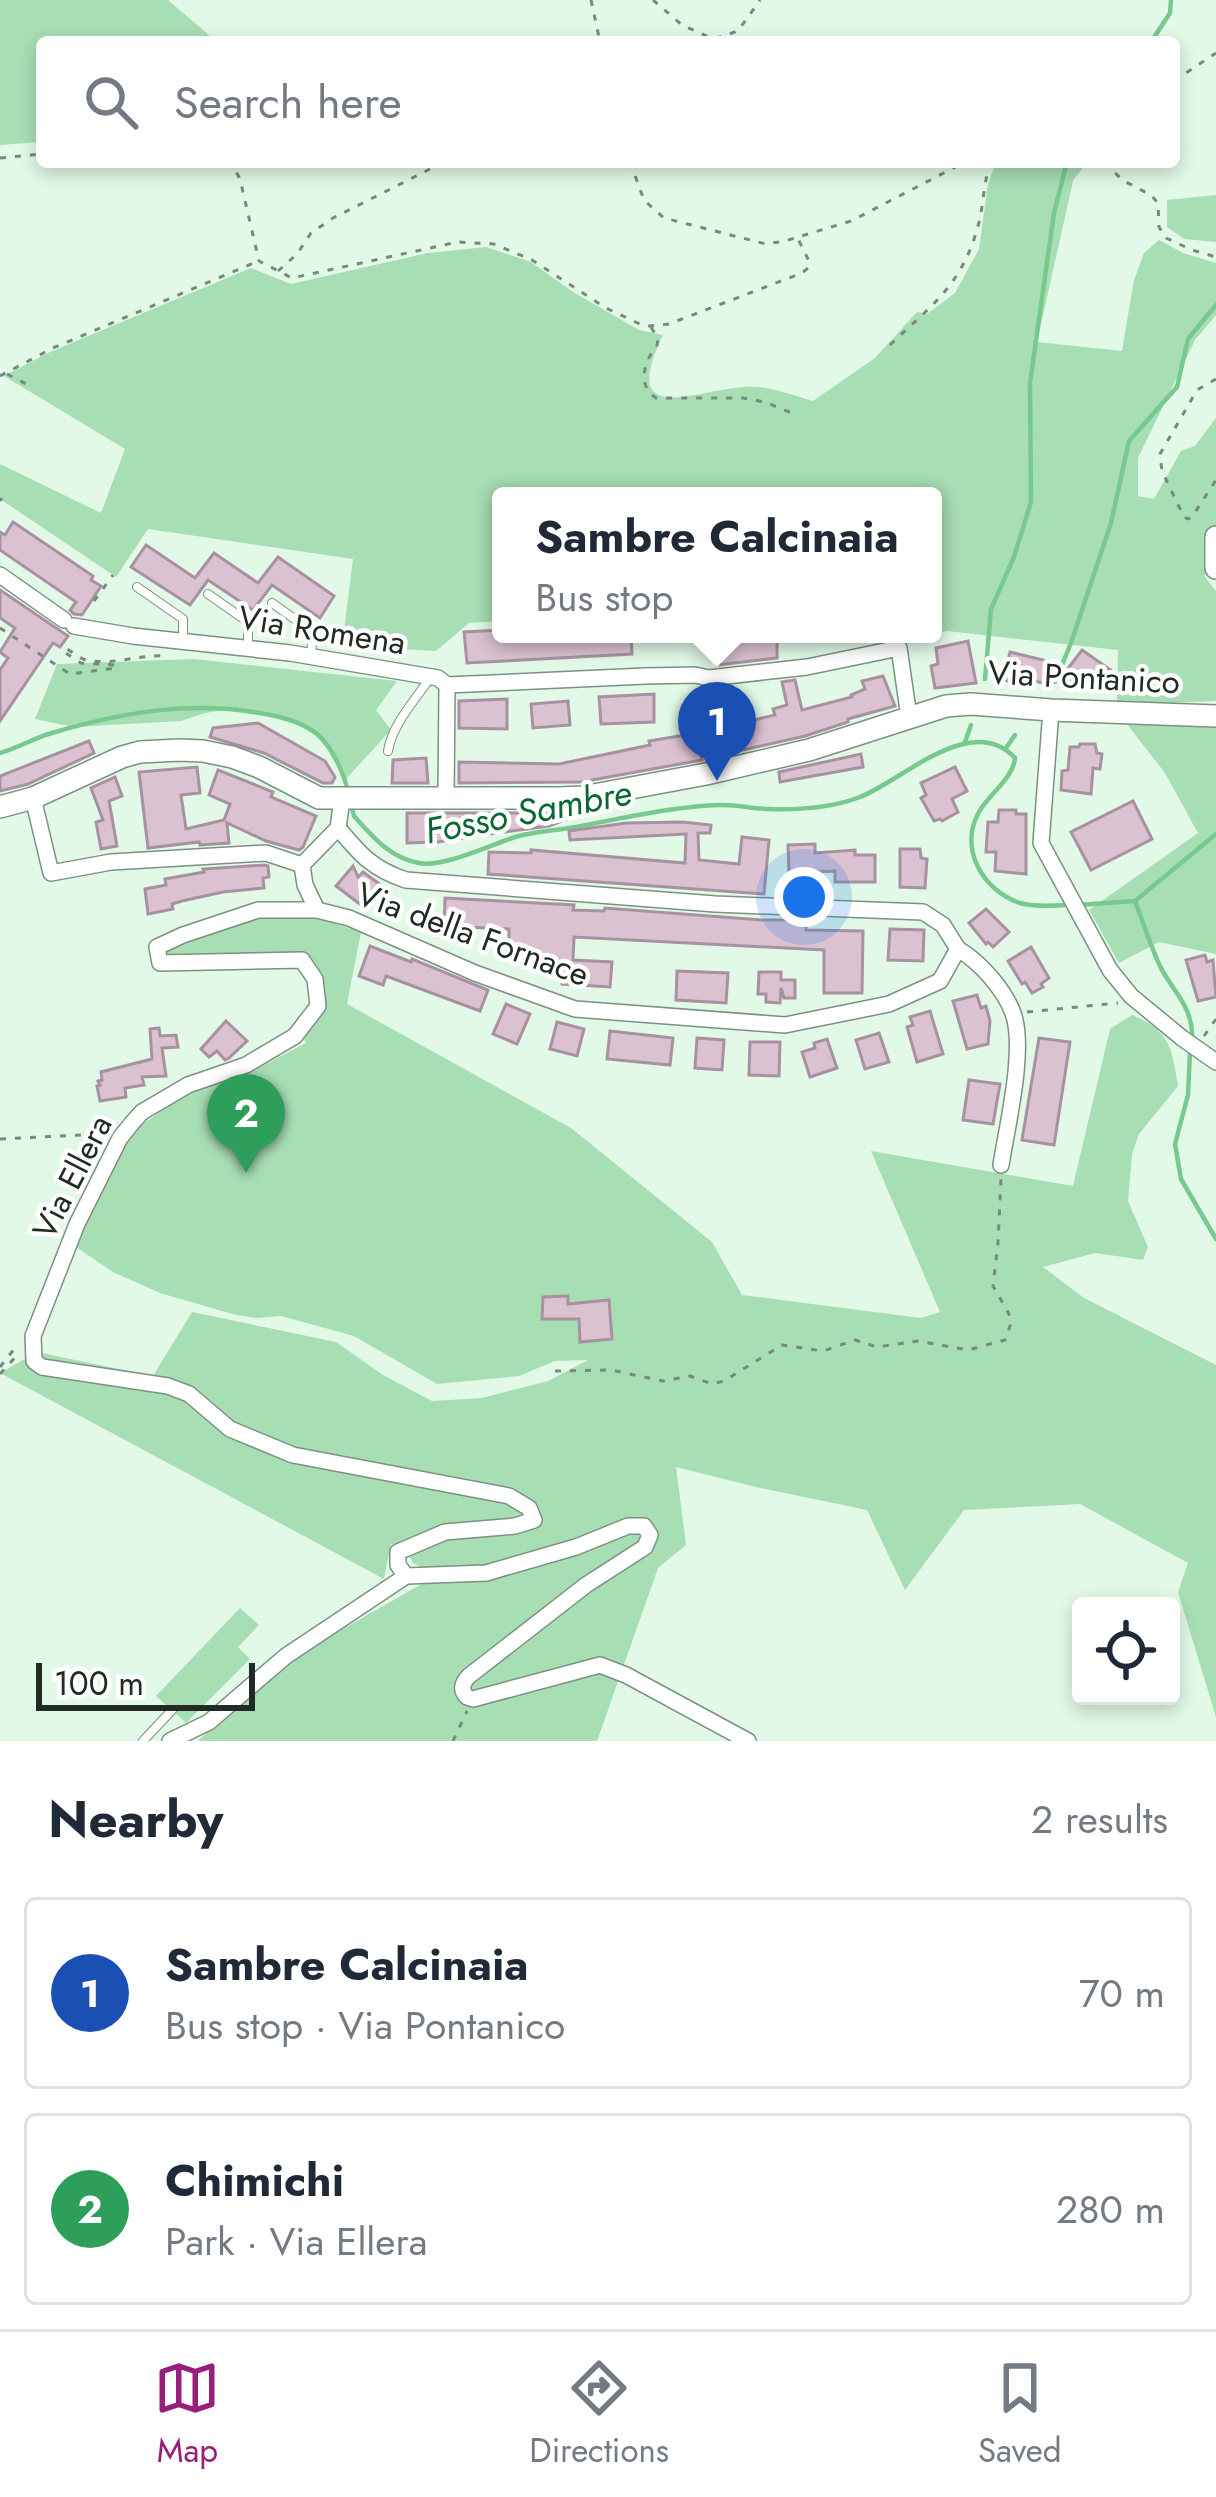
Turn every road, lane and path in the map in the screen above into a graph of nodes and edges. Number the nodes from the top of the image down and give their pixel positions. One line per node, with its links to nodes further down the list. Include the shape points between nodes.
1 (591, 0): 4 (path)
2 (653, 0): 5 (path)
3 (760, 0): 6 (path, via 738,31)
4 (599, 36)
5 (705, 36)
6 (722, 36)
7 (1216, 53): 8 (path)
8 (1180, 77)
9 (36, 155): 10 (path)
10 (0, 158)
11 (233, 168): 19 (path)
12 (433, 168): 20 (path, via 333,218)
13 (632, 168): 17 (path, via 644,200 664,218 766,244)
14 (954, 168): 17 (path, via 868,214)
15 (990, 168): 22 (path, via 953,285)
16 (1111, 168): 18 (path, via 1158,203 1166,238)
17 (796, 237): 21 (path, via 809,261 802,273)
18 (1216, 257)
19 (259, 261): 20 (path); 23 (path)
20 (276, 272): 21 (path, via 292,278 458,242 494,244)
21 (650, 326): 26 (path, via 658,339 644,383 656,398 743,398)
22 (890, 344)
23 (3, 375): 25 (path)
24 (1216, 379): 27 (path, via 1197,390 1160,454 1184,517 1192,517)
25 (32, 387)
26 (794, 414)
27 (1216, 480)
28 (1216, 537): 29 (street)
29 (1216, 568)
30 (113, 574): 34 (path)
31 (0, 575): 37 (street, Via Romena, via 69,623)
32 (137, 587): 37 (lane, via 183,619)
33 (208, 594): 38 (lane, via 248,622)
34 (94, 602)
35 (272, 603): 40 (lane, via 313,632)
36 (0, 628): 39 (path, via 70,674 116,664 81,663 66,648 83,659)
37 (183, 640): 38 (street, Via Romena)
38 (248, 648): 40 (street, Via Romena)
39 (165, 656)
40 (311, 657): 41 (street, Via Romena)
41 (439, 681): 44 (street, via 754,675 899,648); 45 (lane, via 394,732); 47 (street, Via Romena)
42 (1051, 710): 43 (street, Via Pontanico); 44 (street, Via Pontanico, via 971,704); 54 (street, via 1041,843)
43 (1216, 716)
44 (909, 717): 47 (street, Via Pontanico, via 809,750 583,797)
45 (388, 751)
46 (33, 798): 48 (street, via 122,757 178,750 232,757 319,798); 49 (street); 51 (street, via 51,873 266,853)
47 (446, 798): 48 (street, Via Pontanico)
48 (344, 800): 50 (street)
49 (0, 807)
50 (338, 828): 51 (street); 53 (street, Via della Fornace, via 380,872 406,880 923,912)
51 (302, 866): 52 (street, Via della Fornace)
52 (317, 910): 53 (street, Via della Fornace, via 575,1010 785,1025 890,1004 940,981); 59 (street, Via Ellera, via 258,910 157,947 160,963 302,960 315,979 318,1006 295,1036 188,1085)
53 (958, 950): 55 (street, via 984,968)
54 (1136, 1001): 55 (path); 57 (street)
55 (1013, 1014): 61 (street, via 1017,1052)
56 (1216, 1019): 57 (path)
57 (1188, 1042): 58 (street)
58 (1216, 1062)
59 (132, 1123): 60 (path); 67 (street, Via Ellera, via 77,1224 33,1336 34,1360 168,1386 230,1429 292,1455 509,1496 529,1508 534,1520 445,1532 398,1552)
60 (0, 1139)
61 (1001, 1165): 65 (path, via 993,1286 1009,1314 1005,1340 968,1349 918,1341 855,1340 823,1351 782,1345 712,1384 690,1376)
62 (22, 1349): 64 (path)
63 (10, 1364): 66 (path)
64 (0, 1366)
65 (555, 1371)
66 (0, 1374)
67 (406, 1576): 68 (street, via 486,1573 631,1525 649,1532 646,1547 470,1676 462,1689); 71 (street, Via Ellera)
68 (473, 1699): 72 (path); 73 (street, via 600,1665)
69 (172, 1710): 70 (lane)
70 (142, 1741)
71 (170, 1741)
72 (453, 1741)
73 (748, 1741)

